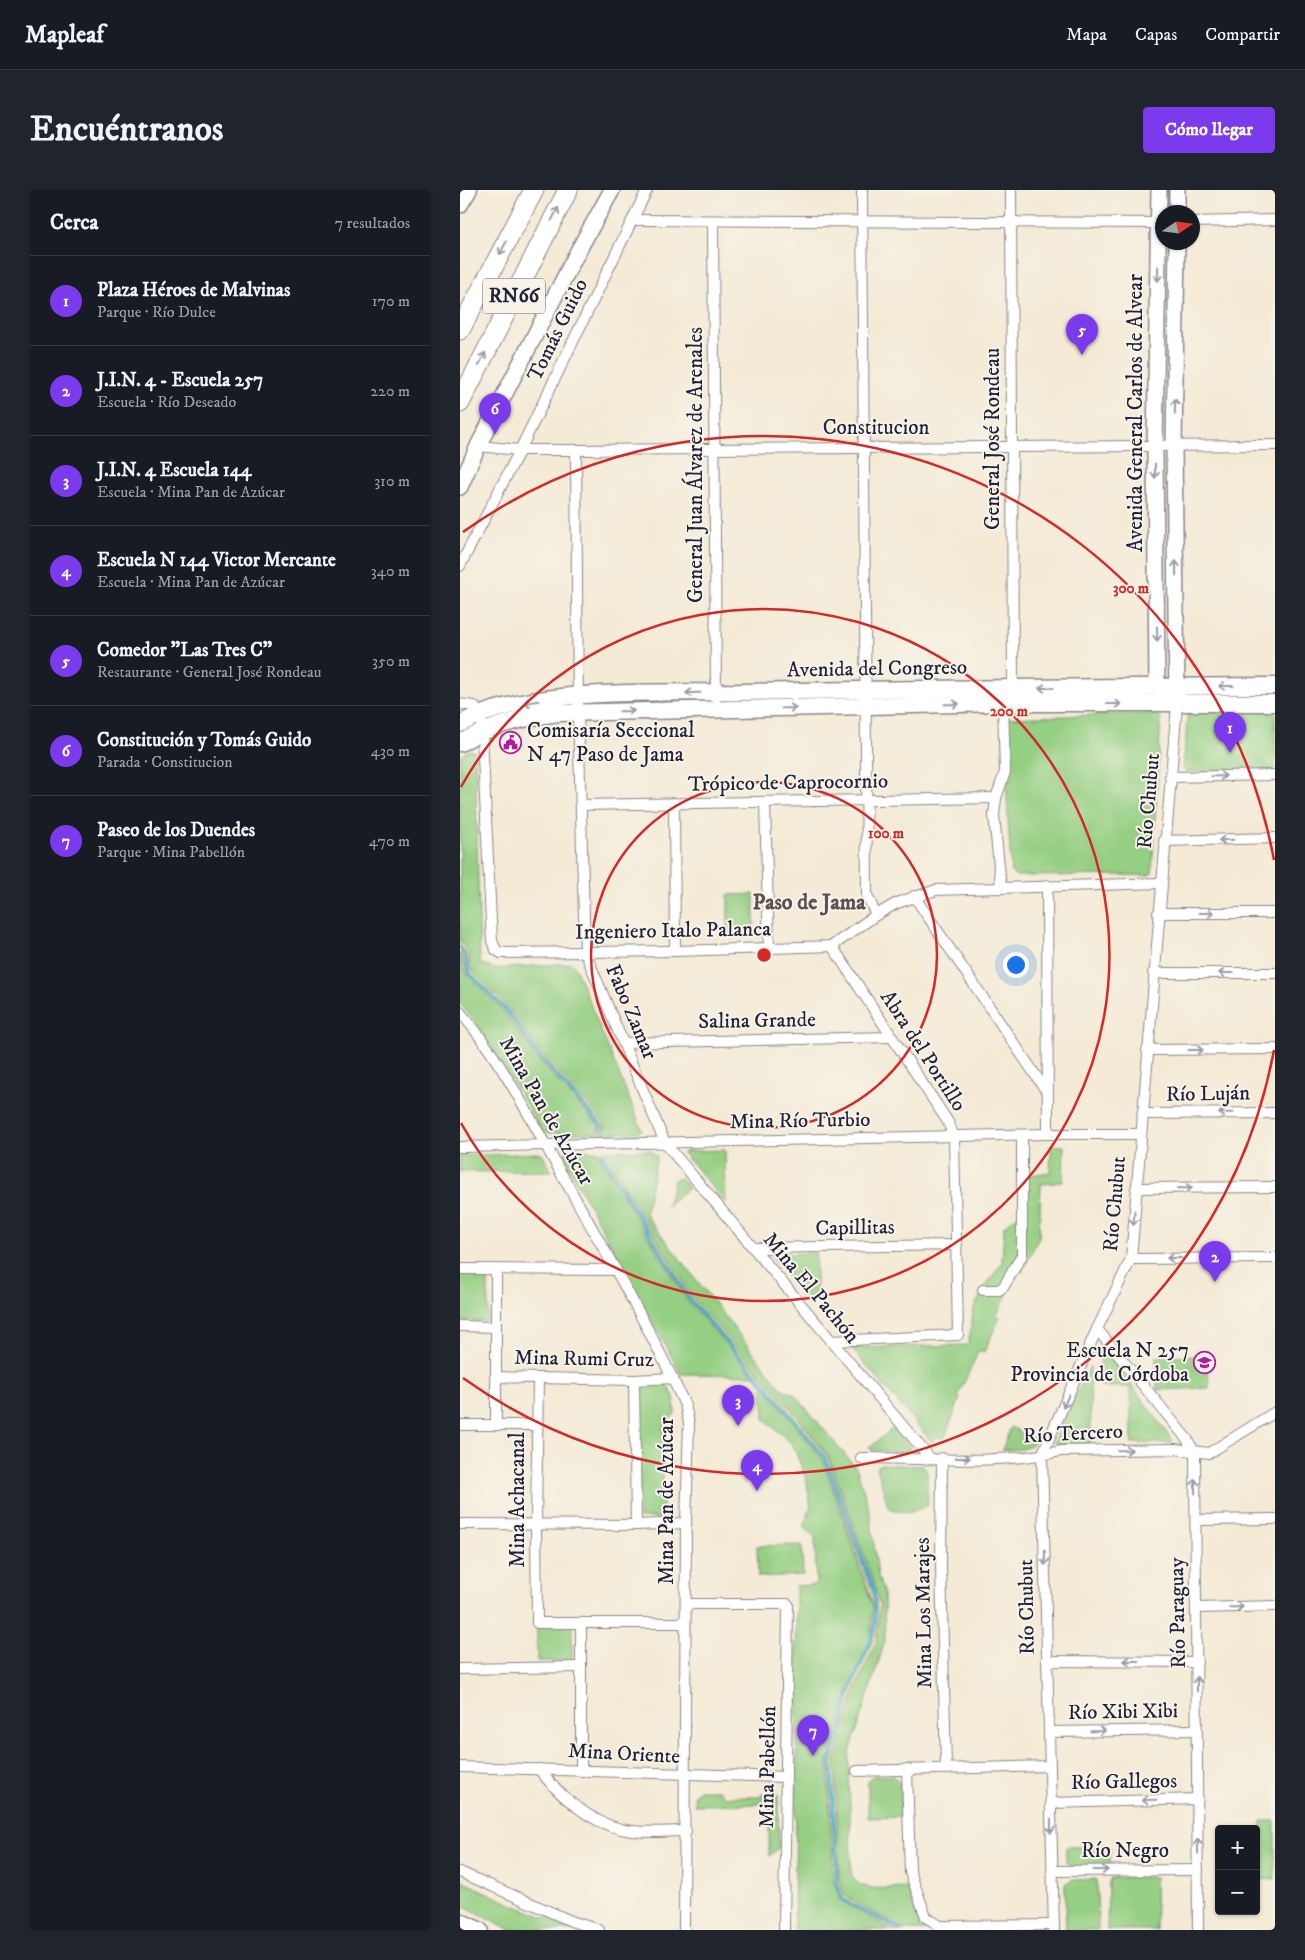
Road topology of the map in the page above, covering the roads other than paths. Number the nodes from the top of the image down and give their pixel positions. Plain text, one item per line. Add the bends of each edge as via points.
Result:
1 (468, 190) edge
2 (534, 190) edge
3 (568, 190) edge
4 (612, 190) edge
5 (646, 190) edge
6 (862, 190) edge
7 (1011, 190) edge
8 (1159, 190) edge
9 (1177, 190) edge
10 (460, 205) edge
11 (1160, 205) edge
12 (1177, 205) edge
13 (633, 220) junction
14 (1275, 220) edge
15 (713, 221) junction
16 (1200, 222) edge
17 (862, 223) junction
18 (1011, 223) junction
19 (1155, 223) edge
20 (1160, 250) edge
21 (1177, 250) edge
22 (460, 330) edge
23 (460, 403) edge
24 (1275, 445) edge
25 (478, 446) junction
26 (1011, 446) junction
27 (862, 447) junction
28 (1174, 447) junction
29 (1155, 448) junction
30 (715, 449) junction
31 (520, 450) junction
32 (576, 450) junction
33 (460, 487) edge
34 (460, 566) edge
35 (1275, 686) edge
36 (1157, 687) junction
37 (1178, 687) junction
38 (1013, 688) junction
39 (864, 689) junction
40 (716, 693) junction
41 (1003, 703) junction
42 (1275, 703) edge
43 (460, 704) edge
44 (578, 704) junction
45 (1177, 704) junction
46 (865, 706) junction
47 (716, 709) junction
48 (481, 715) junction
49 (460, 724) edge
50 (483, 732) junction
51 (460, 743) edge
52 (1275, 775) edge
53 (1170, 777) junction
54 (996, 798) junction
55 (867, 800) junction
56 (765, 802) junction
57 (674, 803) junction
58 (580, 805) junction
59 (1275, 838) edge
60 (1164, 842) junction
61 (1161, 883) junction
62 (1046, 885) junction
63 (1001, 887) junction
64 (914, 896) junction
65 (1158, 913) junction
66 (1275, 913) edge
67 (876, 915) junction
68 (832, 946) junction
69 (769, 948) junction
70 (675, 951) junction
71 (585, 952) junction
72 (1154, 973) junction
73 (1275, 973) edge
74 (460, 1012) edge
75 (891, 1037) junction
76 (624, 1043) junction
77 (1275, 1049) edge
78 (1147, 1050) junction
79 (1047, 1092) junction
80 (1275, 1112) edge
81 (1142, 1114) junction
82 (1048, 1134) junction
83 (1140, 1134) junction
84 (1022, 1135) junction
85 (954, 1136) junction
86 (664, 1143) junction
87 (544, 1144) junction
88 (460, 1147) edge
89 (1275, 1186) edge
90 (1136, 1188) junction
91 (957, 1245) junction
92 (753, 1248) junction
93 (1275, 1258) edge
94 (1131, 1259) junction
95 (496, 1269) junction
96 (460, 1270) edge
97 (616, 1270) junction
98 (983, 1290) dead end
99 (460, 1326) edge
100 (496, 1327) junction
101 (1097, 1329) junction
102 (831, 1341) junction
103 (495, 1377) junction
104 (538, 1378) junction
105 (673, 1378) junction
106 (634, 1380) junction
107 (1275, 1412) edge
108 (460, 1424) edge
109 (496, 1424) junction
110 (537, 1425) junction
111 (1195, 1453) junction
112 (1042, 1455) junction
113 (862, 1458) dead end
114 (930, 1458) junction
115 (942, 1458) junction
116 (1275, 1519) edge
117 (1196, 1520) junction
118 (686, 1523) junction
119 (460, 1524) edge
120 (536, 1525) junction
121 (636, 1525) junction
122 (686, 1604) junction
123 (1275, 1606) edge
124 (1196, 1608) junction
125 (581, 1623) junction
126 (685, 1623) junction
127 (1047, 1661) junction
128 (1197, 1662) junction
129 (582, 1667) junction
130 (460, 1669) edge
131 (1198, 1730) junction
132 (1049, 1732) junction
133 (1050, 1766) junction
134 (460, 1767) edge
135 (946, 1768) junction
136 (539, 1769) junction
137 (907, 1769) junction
138 (580, 1770) junction
139 (857, 1771) dead end
140 (686, 1776) junction
141 (786, 1777) junction
142 (1198, 1799) junction
143 (1051, 1802) junction
144 (686, 1831) junction
145 (1198, 1870) junction
146 (1052, 1871) junction
147 (460, 1872) edge
148 (460, 1922) edge
149 (1054, 1928) edge
150 (480, 1930) edge
151 (599, 1930) edge
152 (684, 1930) edge
153 (784, 1930) edge
154 (1198, 1930) edge

1 - 10 street
2 -> 22 highway, RN66
23 -> 3 highway, RN66
4 - 25 street
5 - 13 street, Tomás Guido
6 - 17 street
7 - 18 street, General José Rondeau
8 - 11 street, Avenida General Carlos de Alvear
9 - 12 street
13 - 15 street
13 - 31 street, Tomás Guido
14 - 16 street
15 - 17 street
15 - 30 street, General Juan Álvarez de Arenales
17 - 18 street
17 - 27 street
18 - 19 street
18 - 26 street, General José Rondeau
20 -> 29 street, Avenida General Carlos de Alvear
28 -> 21 street, Avenida General Carlos de Alvear
24 - 28 street, Constitucion
25 - 31 street, Constitucion
25 - 33 street
26 - 27 street, Constitucion
26 - 29 street, Constitucion
26 - 38 street, General José Rondeau
27 - 30 street, Constitucion
27 - 39 street
28 - 29 street, Constitucion
37 -> 28 street, Avenida General Carlos de Alvear
29 -> 36 street, Avenida General Carlos de Alvear
30 - 32 street, Constitucion
30 - 40 street, General Juan Álvarez de Arenales
31 - 32 street, Constitucion
31 - 34 street, Tomás Guido
32 - 44 street, Fabo Zamar
35 -> 37 main road, Avenida del Congreso
36 - 37 main road, Avenida del Congreso
36 -> 38 main road, Avenida del Congreso
36 - 45 street
37 - 45 street, Avenida General Carlos de Alvear
38 - 39 main road, Avenida del Congreso
38 - 41 street
39 - 40 main road, Avenida del Congreso
39 - 46 street
40 -> 44 main road, Avenida del Congreso
40 - 47 street, General Juan Álvarez de Arenales
41 -> 45 main road, Avenida del Congreso
46 -> 41 main road, Avenida del Congreso
41 - 54 street via 1005,772
42 - 45 main road, Avenida del Congreso
43 - 48 street via 474,706
44 -> 47 main road, Avenida del Congreso
44 -> 48 main road, Avenida del Congreso via 523,703
44 - 50 main road, Avenida del Congreso
44 - 58 street, Fabo Zamar
45 - 53 street, Río Chubut
47 -> 46 main road, Avenida del Congreso
46 - 55 street
48 - 49 main road, Avenida del Congreso
48 - 50 street
50 - 51 main road, Avenida del Congreso
50 - 71 street, Ingeniero Italo Palanca via 492,941 496,950 502,953
53 -> 52 street
53 - 60 street, Río Chubut
54 - 55 street, Trópico de Caprocornio
54 - 63 street via 994,815
55 - 56 street, Trópico de Caprocornio
55 - 67 street via 867,895
56 - 57 street, Trópico de Caprocornio
56 - 69 street
57 - 58 street, Trópico de Caprocornio
57 - 70 street
58 - 71 street, Fabo Zamar
59 -> 60 street
60 - 61 street, Río Chubut
61 - 62 street
61 - 65 street, Río Chubut
62 - 63 street
62 - 79 street
63 - 64 street via 936,890
64 - 67 street
64 - 79 street
65 -> 66 street
65 - 72 street, Río Chubut
67 - 68 street
68 - 69 street, Ingeniero Italo Palanca
68 - 75 street, Abra del Portillo
69 - 70 street, Ingeniero Italo Palanca
70 - 71 street, Ingeniero Italo Palanca
71 - 76 street, Fabo Zamar
73 -> 72 street
72 - 78 street, Río Chubut
74 - 87 street, Mina Pan de Azúcar via 477,1032
75 - 76 street, Salina Grande
75 - 85 street, Abra del Portillo
76 - 86 street, Fabo Zamar
78 -> 77 street
78 - 81 street, Río Chubut
79 - 82 street
80 -> 81 street, Río Luján
81 - 83 street, Río Chubut
82 - 83 street, Mina Río Turbio
82 - 84 street, Mina Río Turbio
83 - 90 street, Río Chubut
84 - 85 street, Mina Río Turbio
84 - 98 street via 1022,1255 1004,1286 998,1290
85 - 86 street, Mina Río Turbio
85 - 91 street, Abra del Portillo
86 - 87 street, Mina Río Turbio
86 - 92 street, Mina El Pachón
87 - 88 street, Mina Río Turbio
87 - 97 street, Mina Pan de Azúcar
90 -> 89 street
90 -> 94 street, Río Chubut
91 - 92 street, Capillitas
91 - 102 street, Abra del Portillo via 958,1335
92 - 102 street, Mina El Pachón
93 -> 94 street
94 - 101 street, Río Chubut
95 - 96 street
95 - 97 street
95 - 100 street, Mina Achacanal
97 - 105 street, Mina Pan de Azúcar
99 - 100 street
100 - 103 street, Mina Achacanal
101 - 111 street
101 -> 112 street, Río Chubut
102 - 114 street, Mina El Pachón
103 - 104 street, Mina Rumi Cruz
103 - 109 street, Mina Achacanal
104 - 106 street, Mina Rumi Cruz
104 - 110 street, Mina Achacanal
105 - 106 street, Mina Rumi Cruz
105 - 118 street, Mina Pan de Azúcar via 689,1423
106 - 121 street
107 - 111 street, Río Tercero via 1220,1448
108 - 109 street
109 - 110 street
110 - 120 street, Mina Achacanal
112 -> 111 street, Río Tercero via 1061,1451 1175,1449
117 -> 111 street, Río Paraguay
115 -> 112 street, Río Tercero
112 -> 127 street, Río Chubut
113 - 114 street, Río Tercero
114 - 115 street, Río Tercero
115 - 135 street, Mina Los Marajes
116 - 117 street
117 - 124 street, Río Paraguay
118 - 121 street
118 - 122 street, Mina Pan de Azúcar
119 - 120 street
120 - 121 street
120 - 125 street, Mina Achacanal via 538,1623
122 - 126 street, Mina Pan de Azúcar
122 - 141 street, Mina Pabellón via 788,1604
124 -> 123 street
124 - 128 street, Río Paraguay
125 - 126 street
125 - 129 street
126 - 140 street, Mina Pan de Azúcar
128 -> 127 street
127 - 132 street, Río Chubut
131 -> 128 street, Río Paraguay
129 - 130 street
129 - 138 street
132 -> 131 street, Río Xibi Xibi
131 - 142 street, Río Paraguay
132 - 133 street, Río Chubut
133 - 135 street
133 - 143 street, Río Chubut
134 - 136 street, Mina Oriente
135 - 137 street
136 - 138 street, Mina Oriente
136 - 144 street via 558,1790 605,1825 623,1830
137 - 139 street
137 - 149 street via 910,1872 926,1917 940,1926
138 - 140 street, Mina Oriente
140 - 141 street, Mina Oriente
140 - 144 street, Mina Pan de Azúcar
141 - 153 street, Mina Pabellón
142 -> 143 street, Río Gallegos
145 -> 142 street, Río Paraguay
143 -> 146 street, Río Chubut
144 - 152 street, Mina Pan de Azúcar
146 -> 145 street, Río Negro
145 - 154 street, Río Paraguay
146 - 149 street, Río Chubut
147 - 151 street
148 - 150 street

